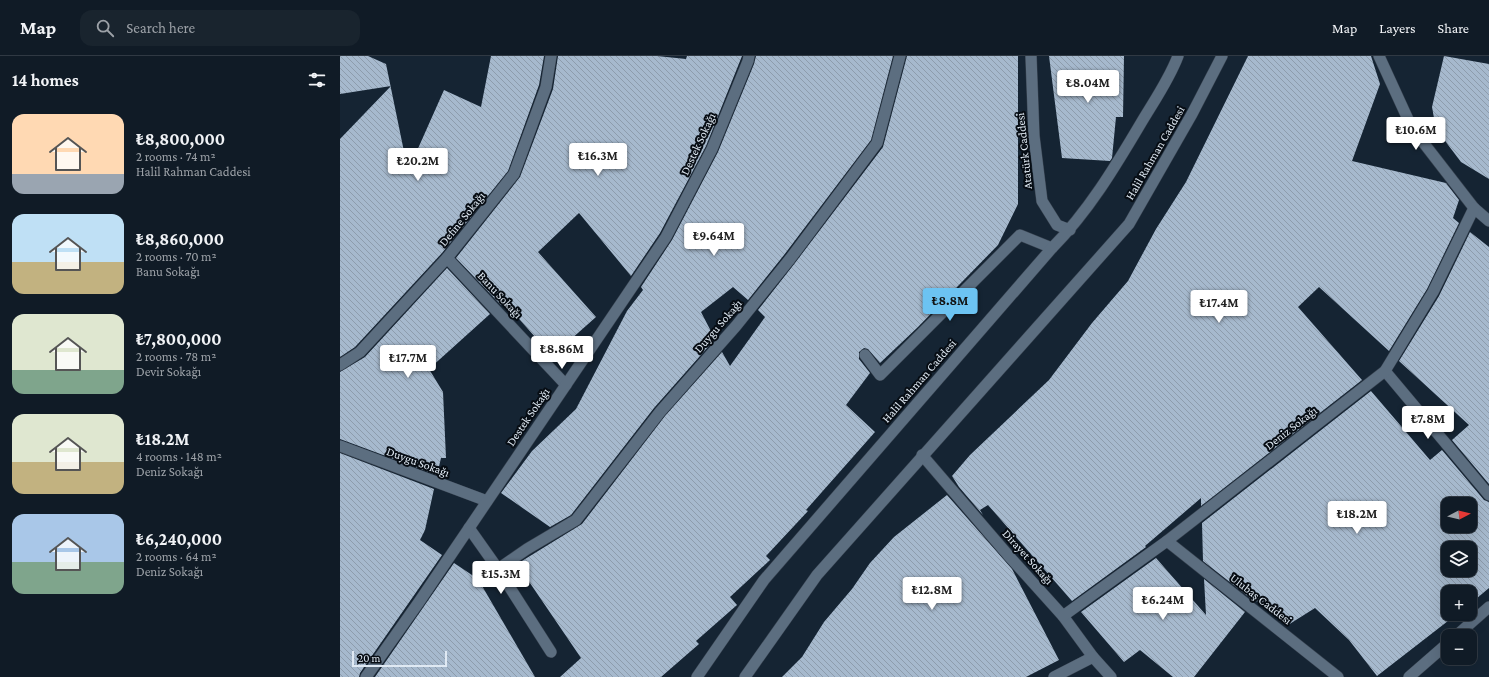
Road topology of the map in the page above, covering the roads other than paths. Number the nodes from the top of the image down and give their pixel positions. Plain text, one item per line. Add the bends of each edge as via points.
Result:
1 (551, 56) edge
2 (749, 56) edge
3 (900, 56) edge
4 (1031, 56) edge
5 (1178, 56) edge
6 (1222, 56) edge
7 (1380, 56) edge
8 (1474, 208) junction
9 (1489, 221) edge
10 (1070, 230) junction
11 (1052, 248) junction
12 (447, 258) junction
13 (865, 355) dead end
14 (340, 366) edge
15 (1385, 371) junction
16 (566, 385) junction
17 (340, 446) edge
18 (922, 456) junction
19 (1489, 495) edge
20 (487, 501) junction
21 (469, 528) junction
22 (1167, 541) junction
23 (498, 569) junction
24 (1489, 607) edge
25 (1063, 616) junction
26 (1464, 629) edge
27 (1441, 649) edge
28 (551, 652) dead end
29 (1093, 657) junction
30 (366, 677) edge
31 (697, 677) edge
32 (745, 677) edge
33 (1054, 677) edge
34 (1111, 677) edge
35 (1338, 677) edge
36 (1409, 677) edge

1 - 12 street, Define Sokağı via 546,87 514,174
2 - 16 street, Destek Sokağı via 712,149 666,237
3 - 23 street, Duygu Sokağı via 877,143 790,259 736,326 660,412 576,520
4 - 10 street, Atatürk Caddesi via 1034,136 1042,201 1057,225
5 - 10 street, Halil Rahman Caddesi via 1171,73 1119,160
6 - 18 street, Halil Rahman Caddesi via 1129,224
7 - 8 street via 1412,128
8 - 9 street
8 - 15 street, Deniz Sokağı via 1433,292
10 - 11 street, Halil Rahman Caddesi
11 - 13 street via 1020,235 880,375
11 - 31 street, Halil Rahman Caddesi via 764,580
12 - 14 street, Define Sokağı via 360,352
12 - 16 street, Banu Sokağı
15 - 19 street
15 - 22 street, Deniz Sokağı
16 - 20 street, Destek Sokağı
17 - 20 street, Duygu Sokağı
18 - 25 street, Dirayet Sokağı
18 - 32 street, Halil Rahman Caddesi via 817,575
20 - 21 street, Destek Sokağı
21 - 23 street
21 - 30 street, Destek Sokağı
22 - 25 street, Deniz Sokağı
22 - 35 street, Ulubaş Caddesi
23 - 28 street
24 - 26 street
25 - 29 street, Dirayet Sokağı
27 - 36 street
29 - 33 street
29 - 34 street, Dirayet Sokağı

